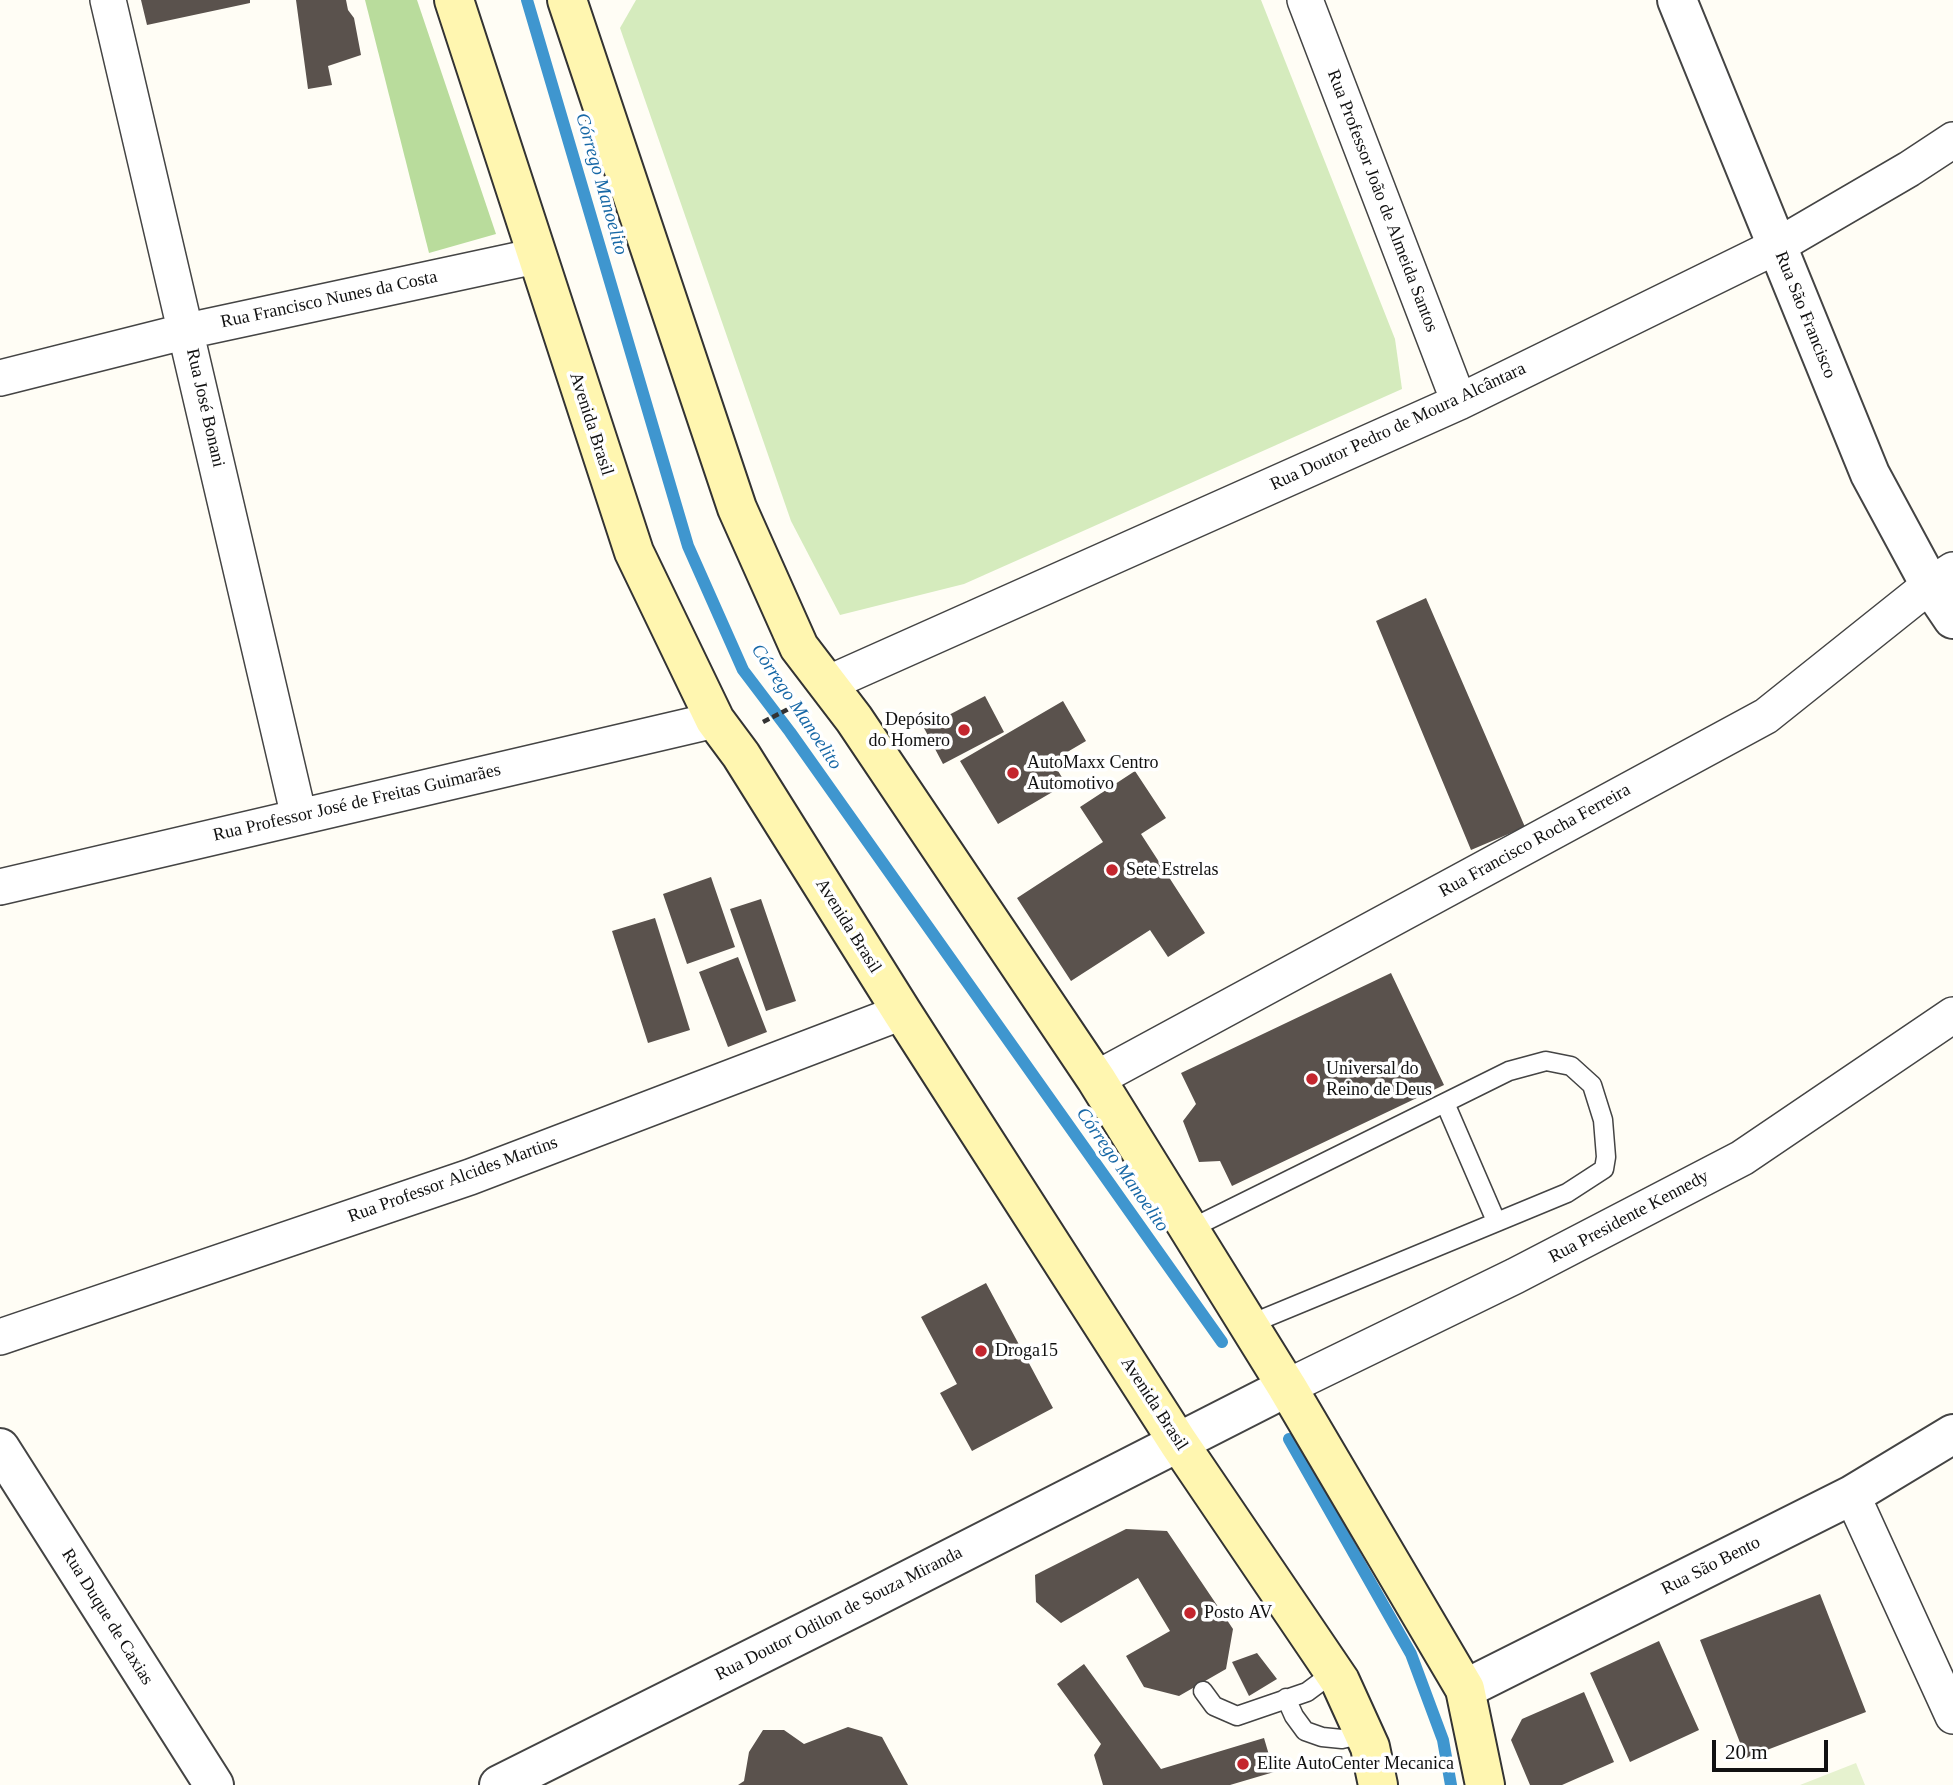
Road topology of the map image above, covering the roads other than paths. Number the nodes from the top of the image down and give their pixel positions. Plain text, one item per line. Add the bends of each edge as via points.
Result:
1 (108, 0) edge
2 (454, 0) edge
3 (567, 0) edge
4 (1305, 0) edge
5 (1678, 0) edge
6 (1953, 140) edge
7 (1777, 246) junction
8 (536, 256) junction
9 (187, 331) junction
10 (0, 377) edge
11 (1459, 402) junction
12 (1942, 578) edge
13 (1953, 619) edge
14 (812, 694) junction
15 (715, 719) junction
16 (299, 817) junction
17 (0, 887) edge
18 (902, 1012) junction
19 (1953, 1015) edge
20 (1096, 1079) junction
21 (1445, 1103) junction
22 (1496, 1221) junction
23 (1190, 1229) junction
24 (1248, 1325) junction
25 (0, 1337) edge
26 (1287, 1387) junction
27 (1953, 1434) edge
28 (1178, 1442) junction
29 (0, 1448) edge
30 (1852, 1494) junction
31 (1334, 1672) junction
32 (1465, 1689) junction
33 (1203, 1692) dead end
34 (1286, 1698) junction
35 (1953, 1716) edge
36 (1364, 1734) junction
37 (214, 1785) edge
38 (499, 1785) edge
39 (1378, 1785) edge
40 (1485, 1785) edge

1 - 9 street, Rua José Bonani
2 - 8 main road, Avenida Brasil
3 - 14 main road via 737,508 799,646
4 - 11 street, Rua Professor João de Almeida Santos
5 - 7 street, Rua São Francisco
6 - 7 street, Rua Doutor Pedro de Moura Alcântara
7 - 11 street, Rua Doutor Pedro de Moura Alcântara
7 - 12 street, Rua São Francisco via 1870,474
8 - 9 street, Rua Francisco Nunes da Costa
8 - 15 main road, Avenida Brasil via 634,552
9 - 10 street, Rua Francisco Nunes da Costa
9 - 16 street, Rua José Bonani
11 - 14 street, Rua Doutor Pedro de Moura Alcântara
12 - 13 street, Rua São Francisco
12 - 20 street, Rua Francisco Rocha Ferreira via 1766,716
14 - 20 main road via 854,719
15 - 16 street, Rua Professor José de Freitas Guimarães
15 - 18 main road, Avenida Brasil
16 - 17 street, Rua Professor José de Freitas Guimarães
18 - 25 street, Rua Professor Alcides Martins via 470,1177
18 - 28 main road, Avenida Brasil
19 - 26 street, Rua Presidente Kennedy via 1742,1158
20 - 23 main road
21 - 22 lane
21 - 22 lane via 1509,1071 1546,1061 1571,1066 1592,1085 1603,1120 1604,1169 1567,1192
21 - 23 lane
22 - 24 lane
23 - 24 main road
24 - 26 main road
26 - 28 street, Rua Doutor Odilon de Souza Miranda
26 - 32 main road
27 - 30 street, Rua São Bento
28 - 31 main road, Avenida Brasil
28 - 38 street, Rua Doutor Odilon de Souza Miranda
29 - 37 street, Rua Duque de Caxias
30 - 32 street, Rua São Bento
30 - 35 street
31 - 34 lane via 1307,1692
31 - 36 main road, Avenida Brasil
32 - 40 main road
33 - 34 lane via 1214,1706 1237,1716
34 - 36 lane via 1305,1731 1342,1739
36 - 39 main road, Avenida Brasil

